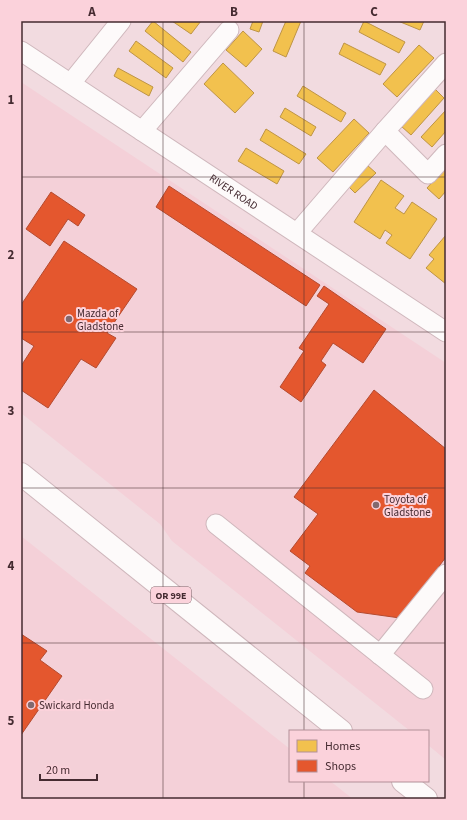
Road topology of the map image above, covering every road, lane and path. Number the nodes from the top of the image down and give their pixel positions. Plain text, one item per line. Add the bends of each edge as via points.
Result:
1 (121, 21) edge
2 (229, 30) dead end
3 (21, 51) edge
4 (446, 64) edge
5 (71, 83) junction
6 (142, 131) junction
7 (385, 131) junction
8 (446, 154) edge
9 (297, 233) junction
10 (446, 332) edge
11 (21, 474) edge
12 (216, 524) dead end
13 (446, 574) edge
14 (380, 655) junction
15 (423, 689) dead end
16 (340, 730) edge
17 (404, 782) edge
18 (426, 799) edge

1 - 5 street
2 - 6 street
3 - 5 street, RIVER ROAD
4 - 7 street
5 - 6 street, RIVER ROAD
6 - 9 street, RIVER ROAD
7 - 8 street via 428,174
7 - 9 street
9 - 10 street, RIVER ROAD
11 - 16 main road, OR 99E
12 - 14 street
13 - 14 street
14 - 15 street
17 - 18 main road

